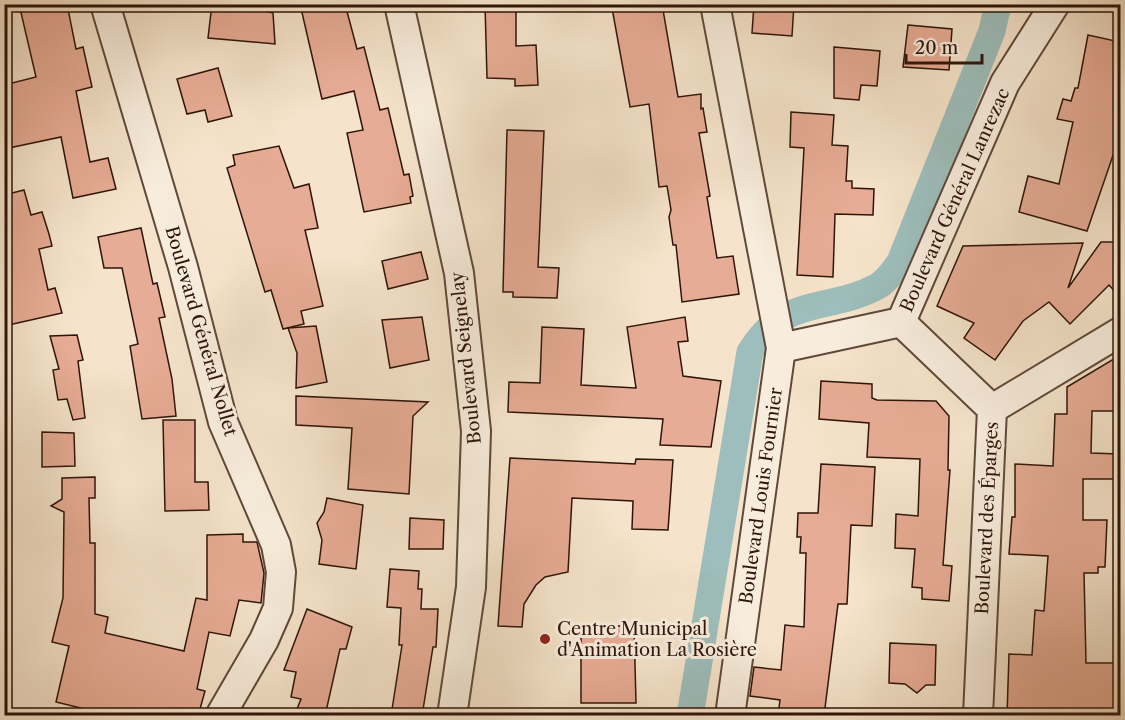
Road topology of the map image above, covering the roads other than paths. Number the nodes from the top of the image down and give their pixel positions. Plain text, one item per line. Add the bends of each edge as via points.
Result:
1 (105, 4) edge
2 (399, 4) edge
3 (715, 4) edge
4 (1055, 4) edge
5 (901, 322) junction
6 (778, 331) junction
7 (1120, 332) edge
8 (992, 409) junction
9 (220, 716) edge
10 (452, 716) edge
11 (730, 716) edge
12 (978, 716) edge

1 - 9 street, Boulevard Général Nollet via 183,267 223,422 276,545 281,572 278,608
2 - 10 street, Boulevard Seignelay via 459,273 476,431 471,587
3 - 6 street, Boulevard Louis Fournier
4 - 5 street, Boulevard Général Lanrezac via 1005,83
5 - 6 street, Boulevard Général Lanrezac
5 - 8 street, Boulevard des Éparges
6 - 11 street, Boulevard Louis Fournier
7 - 8 street
8 - 12 street, Boulevard des Éparges

